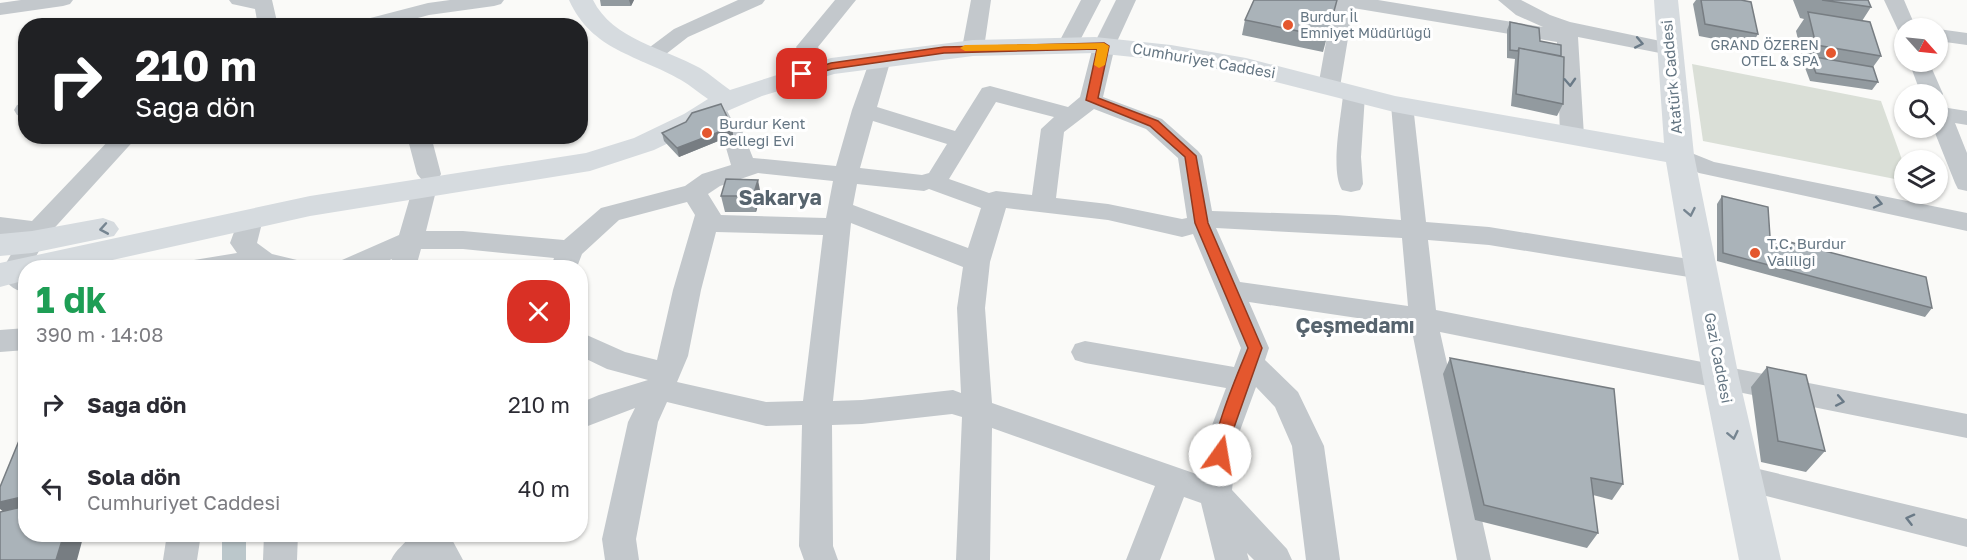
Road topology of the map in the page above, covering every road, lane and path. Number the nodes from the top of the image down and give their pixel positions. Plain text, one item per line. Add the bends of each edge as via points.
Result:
1 (63, 0) edge
2 (238, 0) edge
3 (494, 0) edge
4 (581, 0) edge
5 (755, 0) edge
6 (846, 0) edge
7 (981, 0) edge
8 (1091, 0) edge
9 (1126, 0) edge
10 (1342, 0) edge
11 (1508, 0) edge
12 (1666, 0) edge
13 (1894, 0) edge
14 (413, 6) edge
15 (0, 9) edge
16 (267, 18) edge
17 (382, 18) edge
18 (1902, 18) edge
19 (1567, 33) junction
20 (1948, 36) edge
21 (1967, 39) edge
22 (1068, 46) junction
23 (1104, 46) junction
24 (974, 48) junction
25 (1670, 49) junction
26 (649, 56) junction
27 (880, 59) junction
28 (820, 69) junction
29 (1341, 91) junction
30 (721, 103) junction
31 (1402, 105) junction
32 (1082, 107) junction
33 (863, 110) junction
34 (1948, 111) edge
35 (1967, 118) edge
36 (1572, 136) junction
37 (1948, 136) edge
38 (960, 140) junction
39 (120, 144) edge
40 (420, 144) edge
41 (1679, 155) junction
42 (744, 169) junction
43 (846, 174) junction
44 (427, 180) junction
45 (930, 181) junction
46 (1967, 183) edge
47 (1351, 184) dead end
48 (1894, 188) edge
49 (694, 192) junction
50 (1948, 199) edge
51 (1967, 202) edge
52 (995, 204) junction
53 (1042, 204) junction
54 (838, 218) junction
55 (250, 219) junction
56 (1967, 222) edge
57 (706, 223) junction
58 (1201, 223) junction
59 (0, 226) edge
60 (1414, 230) junction
61 (410, 240) junction
62 (567, 259) edge
63 (21, 260) edge
64 (257, 260) edge
65 (366, 260) edge
66 (405, 260) edge
67 (977, 262) junction
68 (1701, 270) junction
69 (1231, 290) junction
70 (1423, 318) junction
71 (18, 340) edge
72 (0, 341) edge
73 (588, 347) edge
74 (1085, 352) dead end
75 (1247, 372) junction
76 (1721, 378) junction
77 (662, 382) junction
78 (977, 410) junction
79 (588, 413) edge
80 (818, 413) junction
81 (1967, 426) edge
82 (1742, 478) junction
83 (1174, 480) junction
84 (1215, 494) junction
85 (1967, 534) edge
86 (183, 542) edge
87 (281, 542) edge
88 (426, 542) edge
89 (436, 542) edge
90 (180, 560) edge
91 (280, 560) edge
92 (408, 560) edge
93 (446, 560) edge
94 (622, 560) edge
95 (821, 560) edge
96 (973, 560) edge
97 (1143, 560) edge
98 (1232, 560) edge
99 (1275, 560) edge
100 (1323, 560) edge
101 (1474, 560) edge
102 (1760, 560) edge

1 - 15 street
2 - 16 street via 265,4
3 - 14 street
4 - 26 main road via 588,17 629,47
5 - 26 street via 681,33
6 - 28 street via 807,47
7 - 24 street
8 - 22 street
9 - 23 street
10 - 19 street
10 - 29 street
11 - 19 street
12 - 25 main road, Atatürk Caddesi
13 - 18 street
14 - 17 street
19 -> 25 street
19 -> 36 street
20 - 21 street
22 - 23 main road, Cumhuriyet Caddesi
22 - 24 main road, Cumhuriyet Caddesi
23 - 29 main road, Cumhuriyet Caddesi via 1210,59
23 - 32 street
24 - 27 main road, Cumhuriyet Caddesi
25 - 41 main road, Atatürk Caddesi
26 - 30 main road via 690,74
27 - 28 main road, Cumhuriyet Caddesi
27 - 33 street
28 - 30 main road, Cumhuriyet Caddesi
29 - 31 main road, Cumhuriyet Caddesi
29 - 47 street
30 - 42 street via 727,135 733,133
30 - 44 main road, Cumhuriyet Caddesi via 644,144 590,162 559,169
31 - 36 main road, Cumhuriyet Caddesi
31 - 60 street
32 - 38 street via 990,93
32 - 53 street via 1053,129
32 - 58 street via 1154,124 1190,156
33 - 38 street
33 - 43 street
34 - 35 street
36 - 41 main road, Cumhuriyet Caddesi
37 - 46 street
38 - 45 street via 938,178
39 - 63 street
40 - 44 street
41 - 48 street via 1712,154
41 -> 56 street via 1708,168
41 -> 68 main road, Gazi Caddesi
42 - 43 street via 757,165
42 - 49 street via 711,180
43 - 45 street
43 - 54 street
44 - 55 main road
44 - 61 street
44 -> 63 main road
45 - 52 street
49 - 57 street via 708,215
49 - 62 street via 610,214
50 - 51 street
52 - 53 street via 996,199
52 - 67 street
53 - 58 street via 1108,212 1182,228
54 - 57 street
54 - 67 street
54 - 80 street
55 - 63 main road
55 - 64 street via 243,243
57 - 77 street via 674,356
58 - 60 street via 1214,219
58 - 69 street
59 - 63 street
60 - 68 street via 1489,236
60 - 70 street
61 - 62 street via 464,240
61 - 65 street
61 - 66 street
67 - 78 street via 971,308
68 - 76 main road, Gazi Caddesi
69 - 70 street
69 - 75 street via 1255,348
70 - 76 street
70 - 101 street
71 - 72 street
73 - 77 street
74 - 75 street
75 - 84 street via 1223,436
75 - 100 street via 1287,400 1308,446
76 -> 81 street
76 -> 82 main road, Gazi Caddesi
77 - 79 street
77 - 80 street via 766,414
77 - 94 street via 644,422 619,539
78 - 80 street via 953,402
78 - 83 street
78 - 96 street
80 - 95 street via 816,546
85 -> 82 street
82 - 102 main road, Gazi Caddesi
83 - 84 street
83 - 97 street
84 - 98 street
84 - 99 street
86 - 90 street
87 - 91 street
88 - 92 street
89 - 93 street

